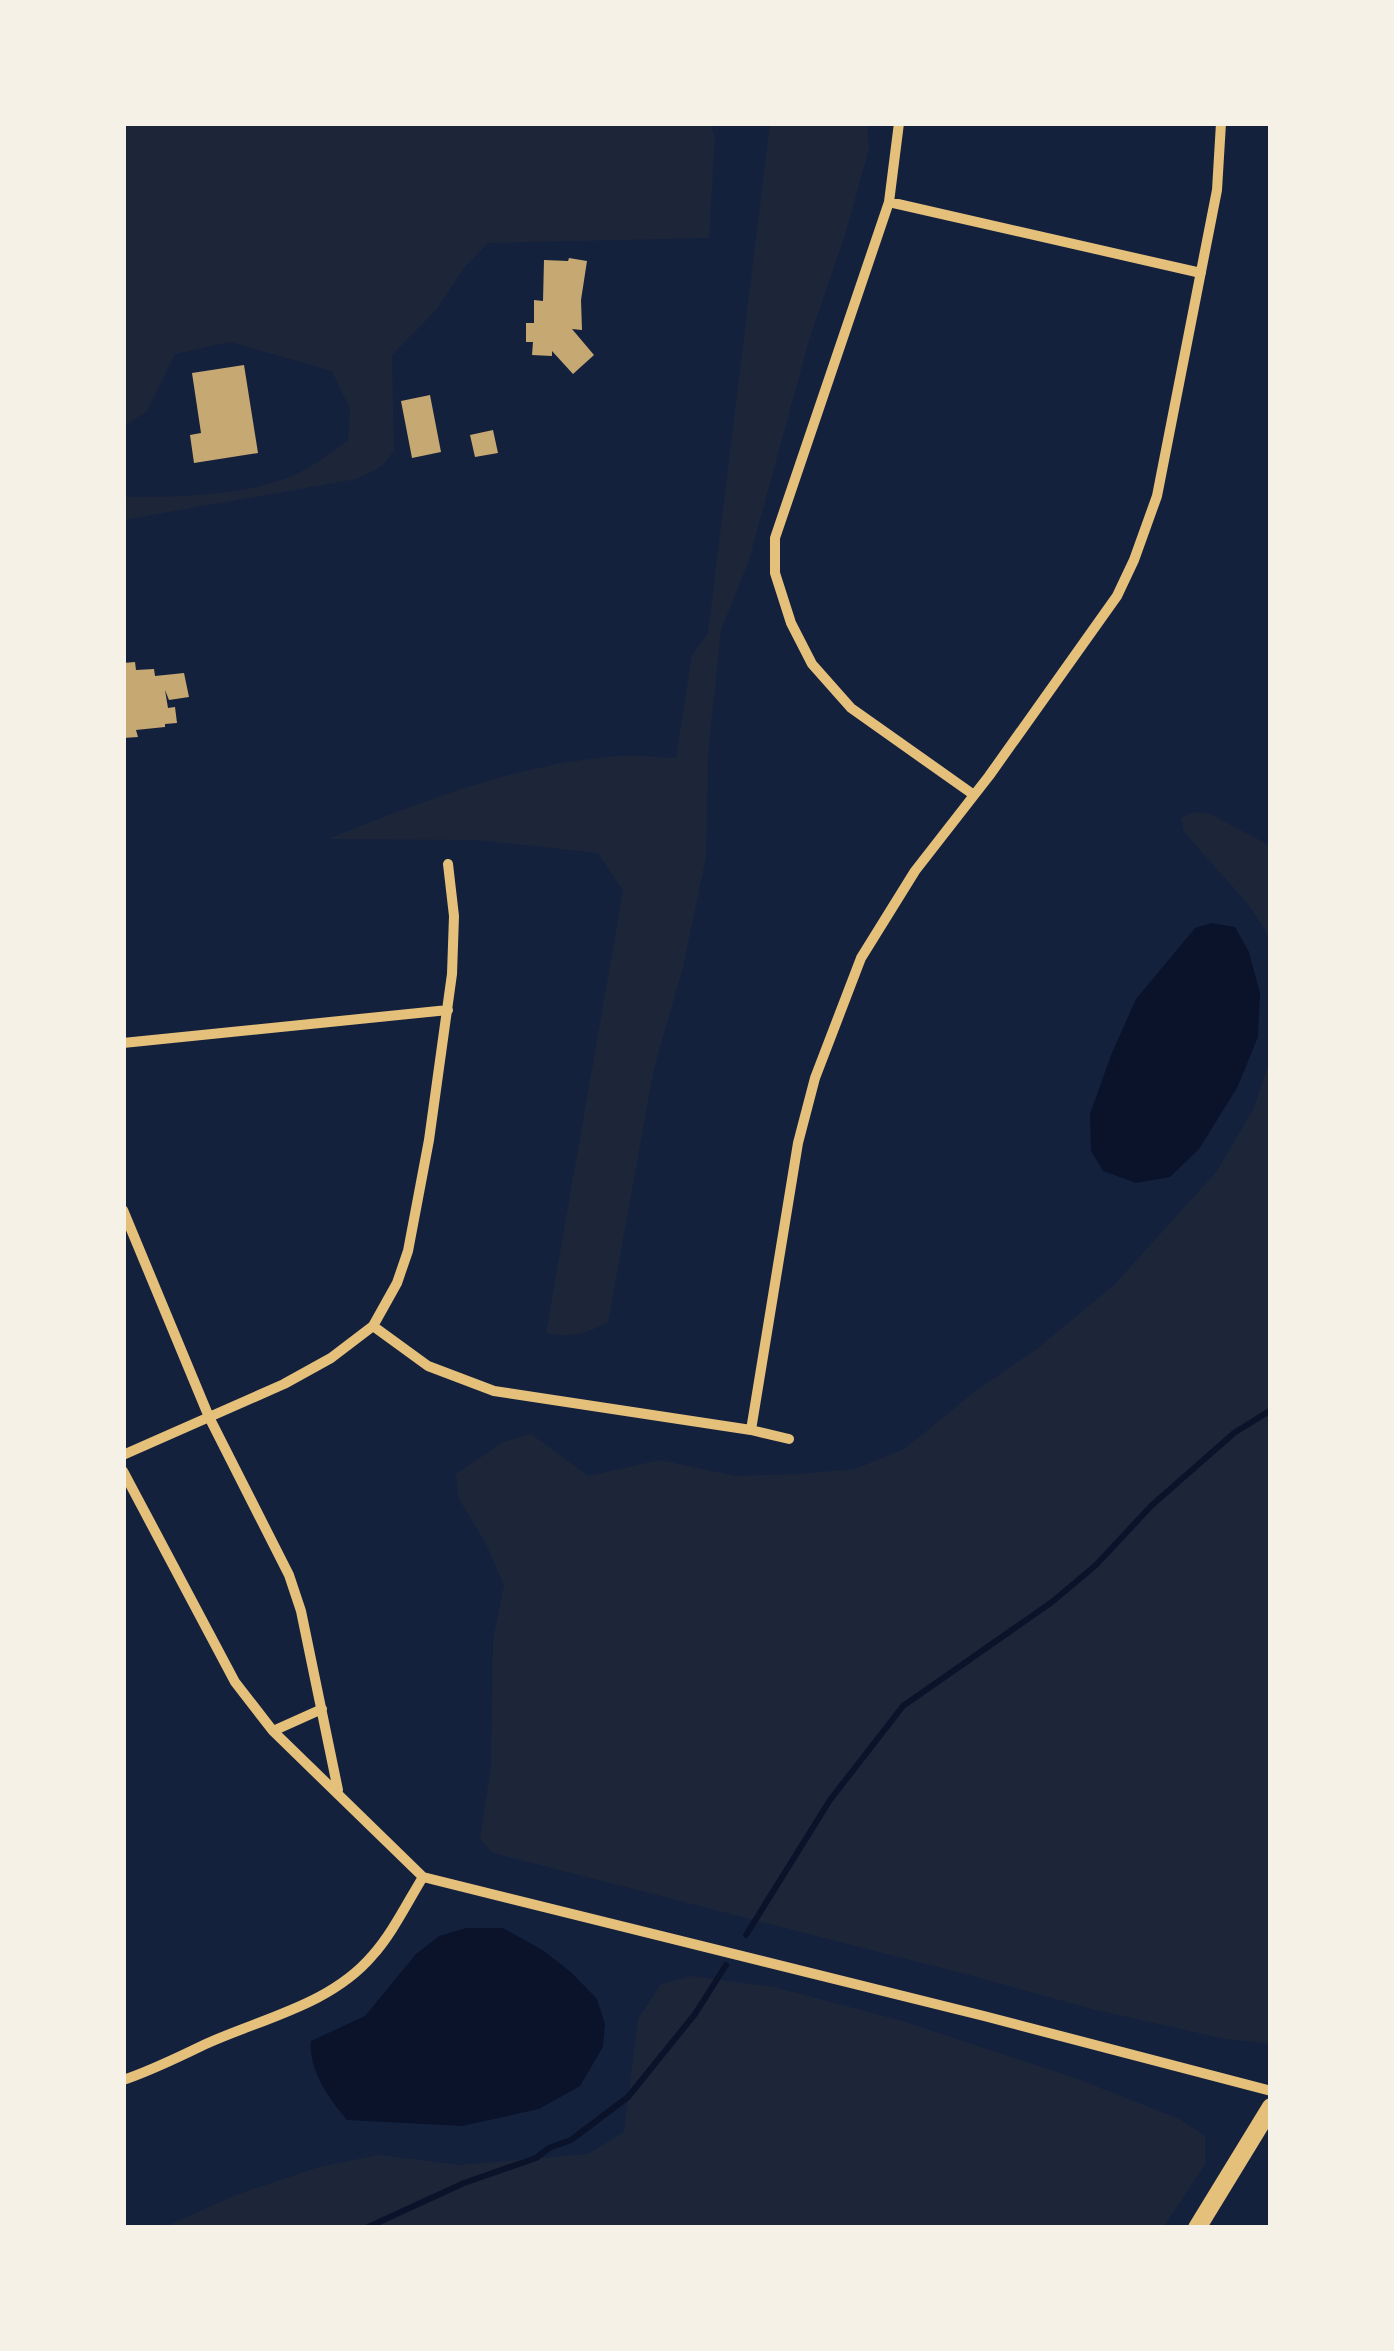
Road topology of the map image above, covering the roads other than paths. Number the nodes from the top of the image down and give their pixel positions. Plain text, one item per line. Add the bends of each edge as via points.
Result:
1 (898, 123) edge
2 (1221, 123) edge
3 (889, 202) junction
4 (1202, 273) junction
5 (974, 795) junction
6 (448, 864) dead end
7 (448, 1010) junction
8 (123, 1043) edge
9 (123, 1210) edge
10 (374, 1325) junction
11 (209, 1418) junction
12 (751, 1430) junction
13 (789, 1439) dead end
14 (123, 1455) edge
15 (123, 1471) edge
16 (322, 1709) junction
17 (273, 1731) junction
18 (338, 1793) junction
19 (423, 1877) junction
20 (123, 2080) edge
21 (1271, 2091) edge
22 (1271, 2108) edge
23 (1197, 2228) edge

1 - 3 street
2 - 4 street
3 - 4 street
3 - 5 street via 775,538 775,573 812,664 851,708
4 - 5 street via 1157,496 1134,560 1117,596
5 - 12 street via 861,958 815,1078
6 - 7 street
7 - 8 street
7 - 10 street via 408,1251
9 - 11 street
10 - 11 street via 331,1358
10 - 12 street via 428,1366 494,1391
11 - 14 street
11 - 16 street via 289,1576
12 - 13 street
15 - 17 street via 235,1682
16 - 17 street
16 - 18 street
17 - 18 street
18 - 19 street
19 - 20 street via 372,1956 340,1982 304,2005
19 - 21 street
22 - 23 main road

